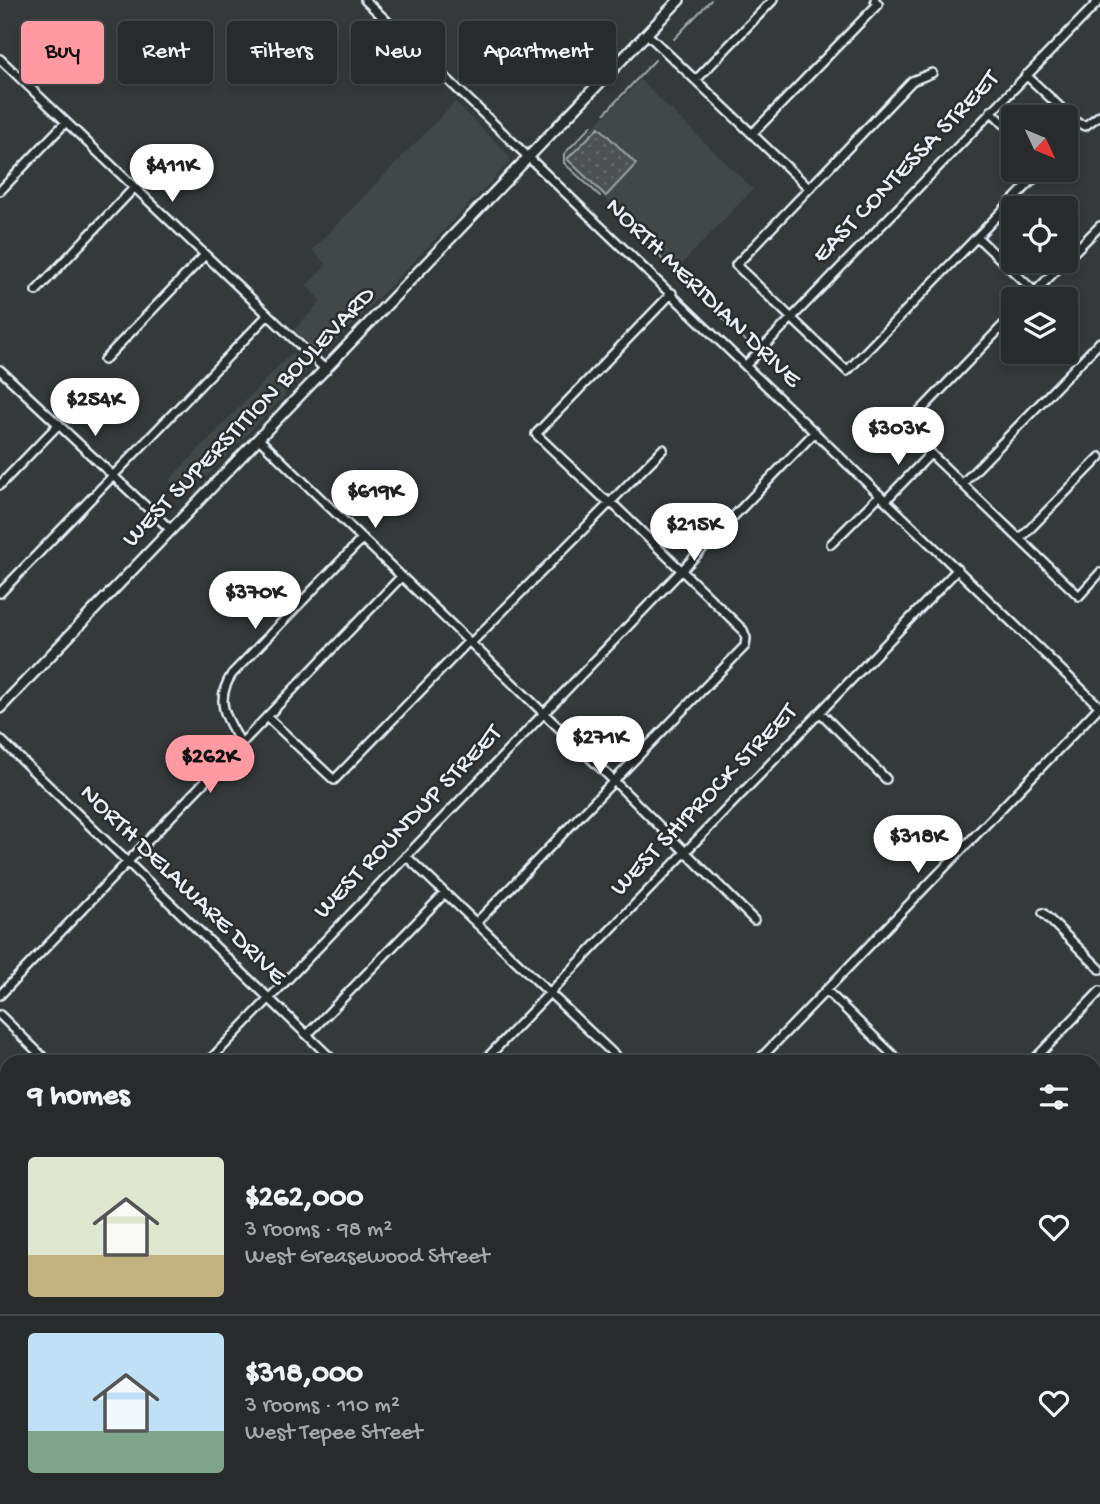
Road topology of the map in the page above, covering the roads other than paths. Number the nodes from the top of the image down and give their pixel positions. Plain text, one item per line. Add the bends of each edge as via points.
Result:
1 (365, 0) edge
2 (679, 0) edge
3 (773, 0) edge
4 (1100, 0) edge
5 (877, 2) edge
6 (647, 34) junction
7 (0, 59) edge
8 (932, 73) dead end
9 (1026, 75) junction
10 (696, 80) junction
11 (991, 111) junction
12 (1100, 115) edge
13 (1001, 121) edge
14 (66, 122) junction
15 (752, 134) junction
16 (529, 158) junction
17 (1030, 182) edge
18 (134, 188) junction
19 (809, 188) junction
20 (0, 191) edge
21 (1100, 226) edge
22 (977, 237) junction
23 (1078, 249) edge
24 (205, 255) junction
25 (1054, 273) edge
26 (1030, 287) edge
27 (1040, 287) edge
28 (36, 291) dead end
29 (672, 293) junction
30 (267, 316) junction
31 (792, 318) junction
32 (1001, 327) edge
33 (1100, 342) edge
34 (104, 360) dead end
35 (746, 365) junction
36 (326, 370) junction
37 (2, 374) edge
38 (59, 424) junction
39 (816, 432) junction
40 (258, 439) junction
41 (663, 449) dead end
42 (931, 453) junction
43 (1100, 457) edge
44 (114, 475) junction
45 (962, 483) junction
46 (0, 485) edge
47 (883, 498) junction
48 (609, 502) junction
49 (172, 530) junction
50 (363, 538) junction
51 (1020, 539) junction
52 (831, 544) dead end
53 (958, 569) junction
54 (682, 570) junction
55 (1100, 573) edge
56 (401, 577) junction
57 (0, 593) edge
58 (470, 642) junction
59 (1100, 706) edge
60 (0, 708) edge
61 (820, 712) junction
62 (544, 714) junction
63 (267, 717) junction
64 (0, 739) edge
65 (241, 743) junction
66 (887, 779) dead end
67 (614, 781) junction
68 (686, 852) junction
69 (406, 856) junction
70 (127, 862) junction
71 (445, 893) junction
72 (1043, 913) dead end
73 (754, 920) dead end
74 (476, 923) junction
75 (1100, 969) edge
76 (826, 990) junction
77 (1100, 991) edge
78 (549, 994) junction
79 (0, 995) edge
80 (270, 999) junction
81 (0, 1015) edge
82 (307, 1035) junction
83 (41, 1055) edge
84 (215, 1055) edge
85 (328, 1055) edge
86 (490, 1055) edge
87 (614, 1055) edge
88 (764, 1055) edge
89 (893, 1055) edge
90 (1038, 1055) edge

1 - 16 street, NORTH MERIDIAN DRIVE
2 - 6 main road, WEST SUPERSTITION BOULEVARD
3 - 10 street
4 - 9 street, EAST CONTESSA STREET
5 - 15 street
6 - 10 street
6 - 16 main road, WEST SUPERSTITION BOULEVARD
7 - 14 street
8 - 19 street via 912,81
9 - 11 street, EAST CONTESSA STREET
9 - 12 street via 1076,122 1086,126
10 - 15 street
11 - 13 street
11 - 31 street, EAST CONTESSA STREET
14 - 18 street
14 - 20 street
15 - 19 street
16 - 29 street, NORTH MERIDIAN DRIVE
16 - 36 main road, WEST SUPERSTITION BOULEVARD
17 - 22 street
18 - 24 street
18 - 28 street
19 - 31 street via 736,265
21 - 23 street
22 - 26 street
22 - 31 street via 847,371
24 - 30 street
24 - 34 street
25 - 27 street
29 - 35 street, NORTH MERIDIAN DRIVE
29 - 48 street via 536,434
30 - 36 street
30 - 44 street
31 - 35 street, EAST CONTESSA STREET
32 - 42 street via 904,428
33 - 45 street
35 - 39 street, NORTH MERIDIAN DRIVE
36 - 40 main road, WEST SUPERSTITION BOULEVARD
37 - 38 street
38 - 44 street
38 - 46 street
39 - 47 street, NORTH MERIDIAN DRIVE
39 - 54 street, WEST ROUNDUP STREET
40 - 49 main road, WEST SUPERSTITION BOULEVARD
40 - 50 street
41 - 48 street
42 - 45 street
42 - 47 street
43 - 51 street
44 - 49 street
44 - 57 street
45 - 51 street
47 - 52 street
47 - 53 street, NORTH MERIDIAN DRIVE
48 - 54 street
48 - 58 street
49 - 60 main road, WEST SUPERSTITION BOULEVARD
50 - 56 street
50 - 65 street via 223,688 224,715
51 - 55 street via 1079,596
53 - 59 street, NORTH MERIDIAN DRIVE
53 - 61 street, WEST SHIPROCK STREET
54 - 62 street, WEST ROUNDUP STREET
54 - 67 street via 743,630 746,642
56 - 58 street
56 - 63 street
58 - 62 street
58 - 63 street via 334,780
59 - 76 street
61 - 66 street
61 - 68 street, WEST SHIPROCK STREET
62 - 67 street
62 - 69 street, WEST ROUNDUP STREET
63 - 65 street
64 - 70 street, NORTH DELAWARE DRIVE
65 - 70 street
67 - 68 street
67 - 74 street
68 - 73 street
68 - 78 street, WEST SHIPROCK STREET
69 - 71 street
69 - 80 street, WEST ROUNDUP STREET
70 - 79 street
70 - 80 street, NORTH DELAWARE DRIVE
71 - 74 street
71 - 82 street
72 - 75 street
74 - 78 street
76 - 88 street
76 - 89 street
77 - 90 street
78 - 86 street, WEST SHIPROCK STREET
78 - 87 street
80 - 82 street, NORTH DELAWARE DRIVE
80 - 84 street, WEST ROUNDUP STREET
81 - 83 street
82 - 85 street, NORTH DELAWARE DRIVE

